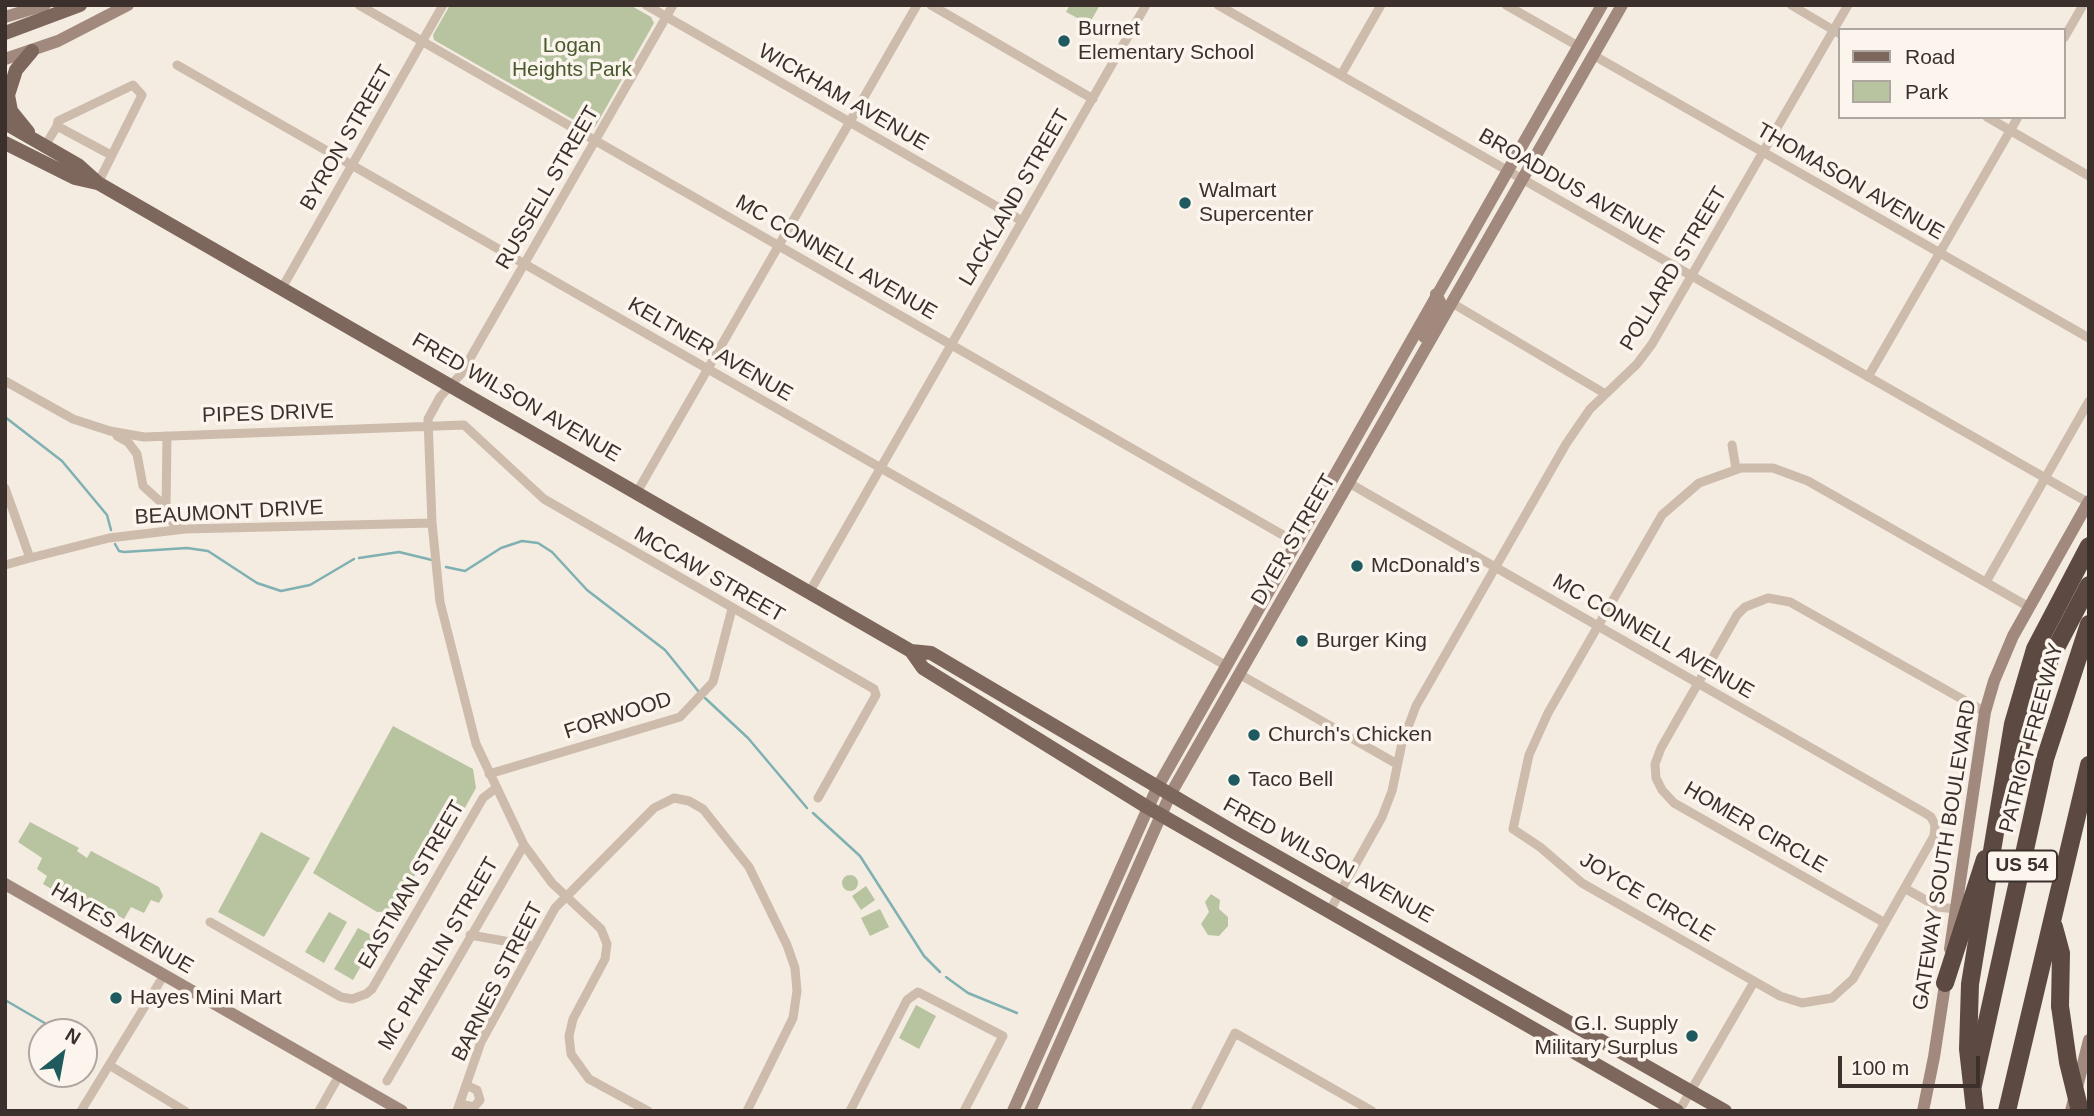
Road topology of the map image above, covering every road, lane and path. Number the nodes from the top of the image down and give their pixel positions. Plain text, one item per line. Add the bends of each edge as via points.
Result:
1 (45, 5) edge
2 (80, 5) edge
3 (128, 5) edge
4 (359, 5) edge
5 (443, 5) edge
6 (646, 5) edge
7 (673, 5) edge
8 (917, 5) edge
9 (930, 5) edge
10 (1146, 5) edge
11 (1218, 5) edge
12 (1381, 5) edge
13 (1506, 5) edge
14 (1602, 5) edge
15 (1622, 5) edge
16 (1791, 5) edge
17 (1848, 5) edge
18 (2083, 7) edge
19 (5, 17) edge
20 (666, 17) junction
21 (1837, 32) edge
22 (5, 33) edge
23 (2066, 35) edge
24 (423, 42) junction
25 (1578, 46) junction
26 (32, 51) junction
27 (1593, 55) junction
28 (5, 59) edge
29 (177, 65) dead end
30 (1341, 75) junction
31 (1093, 99) junction
32 (1990, 119) edge
33 (2017, 119) edge
34 (850, 122) junction
35 (5, 123) edge
36 (57, 126) junction
37 (2010, 131) junction
38 (595, 141) junction
39 (7, 143) edge
40 (45, 146) junction
41 (1763, 152) junction
42 (111, 155) junction
43 (352, 165) junction
44 (1508, 172) junction
45 (2089, 176) edge
46 (1522, 180) junction
47 (98, 183) junction
48 (1023, 222) junction
49 (779, 246) junction
50 (1940, 253) junction
51 (524, 264) junction
52 (1693, 278) junction
53 (282, 288) junction
54 (1436, 294) junction
55 (1452, 303) junction
56 (2089, 338) edge
57 (952, 345) junction
58 (1423, 354) junction
59 (709, 369) junction
60 (1868, 377) junction
61 (5, 380) edge
62 (451, 385) junction
63 (1604, 393) junction
64 (2089, 401) edge
65 (428, 425) junction
66 (110, 431) junction
67 (1357, 434) junction
68 (167, 436) junction
69 (1732, 445) dead end
70 (881, 468) junction
71 (1736, 469) junction
72 (2044, 479) junction
73 (1349, 483) junction
74 (5, 488) edge
75 (637, 492) junction
76 (2088, 502) edge
77 (166, 509) junction
78 (10, 519) edge
79 (432, 523) junction
80 (185, 529) junction
81 (1295, 542) junction
82 (2089, 546) edge
83 (30, 558) junction
84 (5, 565) edge
85 (1495, 568) junction
86 (1986, 582) junction
87 (2089, 585) edge
88 (1289, 588) junction
89 (810, 591) junction
90 (2029, 607) junction
91 (732, 609) junction
92 (2089, 624) edge
93 (1598, 626) junction
94 (1244, 632) junction
95 (911, 651) junction
96 (1225, 665) junction
97 (1239, 674) junction
98 (1698, 683) junction
99 (1985, 712) junction
100 (1397, 764) junction
101 (2089, 765) edge
102 (489, 774) junction
103 (496, 788) junction
104 (1163, 791) junction
105 (818, 798) dead end
106 (1153, 811) junction
107 (1935, 825) joint
108 (524, 845) junction
109 (5, 884) edge
110 (1906, 889) junction
111 (1340, 891) junction
112 (564, 896) junction
113 (1956, 909) junction
114 (1329, 912) junction
115 (210, 922) dead end
116 (1885, 923) junction
117 (2053, 924) junction
118 (470, 935) junction
119 (533, 946) junction
120 (164, 975) junction
121 (1754, 982) junction
122 (1945, 983) junction
123 (2089, 1040) edge
124 (109, 1065) junction
125 (340, 1074) junction
126 (387, 1081) dead end
127 (466, 1085) junction
128 (1690, 1091) junction
129 (459, 1107) edge
130 (81, 1111) edge
131 (185, 1111) edge
132 (319, 1111) edge
133 (402, 1111) edge
134 (648, 1111) edge
135 (747, 1111) edge
136 (850, 1111) edge
137 (964, 1111) edge
138 (1013, 1111) edge
139 (1030, 1111) edge
140 (1195, 1111) edge
141 (1372, 1111) edge
142 (1678, 1111) edge
143 (1724, 1111) edge
144 (1923, 1111) edge
145 (1968, 1111) edge
146 (1975, 1111) edge
147 (2007, 1111) edge
148 (2071, 1111) edge
149 (2080, 1111) edge

1 - 19 main road
2 - 22 main road
3 - 26 main road
4 - 24 street, MC CONNELL AVENUE
5 - 24 street, BYRON STREET
6 - 20 street, WICKHAM AVENUE
7 - 20 street, RUSSELL STREET
8 - 34 street
9 - 31 street
10 - 31 street, LACKLAND STREET
11 - 30 street, BROADDUS AVENUE
12 - 30 street
13 - 25 street
14 - 25 main road, DYER STREET
15 - 27 main road, DYER STREET
16 - 21 street
17 - 21 street, POLLARD STREET
18 - 23 street
20 - 34 street, WICKHAM AVENUE
20 - 38 street, RUSSELL STREET
21 - 41 street, POLLARD STREET
24 - 38 street, MC CONNELL AVENUE
24 - 43 street, BYRON STREET
25 - 44 main road, DYER STREET
26 - 28 main road
26 - 40 main road via 16,70 8,95 11,111 22,127
27 - 41 street, THOMASON AVENUE
27 - 46 main road, DYER STREET
29 - 43 street, KELTNER AVENUE
30 - 44 street, BROADDUS AVENUE
31 - 48 street, LACKLAND STREET
32 - 37 street
33 - 37 street
34 - 48 street, WICKHAM AVENUE
34 - 49 street
35 - 40 main road, FRED WILSON AVENUE
36 - 40 street
36 - 42 street
36 - 42 street via 63,117 134,85 142,94
37 - 45 street
37 - 50 street
38 - 49 street, MC CONNELL AVENUE
38 - 51 street, RUSSELL STREET
39 - 47 main road, FRED WILSON AVENUE via 75,178
40 - 47 main road, FRED WILSON AVENUE
41 - 50 street, THOMASON AVENUE
41 - 52 street, POLLARD STREET
42 - 47 street
43 - 51 street, KELTNER AVENUE
43 - 53 street, BYRON STREET
44 - 46 street, BROADDUS AVENUE
44 - 54 main road, DYER STREET
46 - 52 street, BROADDUS AVENUE
46 - 55 main road, DYER STREET
47 - 53 main road, FRED WILSON AVENUE
48 - 57 street, LACKLAND STREET
49 - 57 street, MC CONNELL AVENUE
49 - 59 street
50 - 56 street, THOMASON AVENUE
50 - 60 street
51 - 59 street, KELTNER AVENUE
51 - 62 street, RUSSELL STREET
52 - 60 street, BROADDUS AVENUE
52 - 63 street, POLLARD STREET via 1637,364
53 - 62 main road, FRED WILSON AVENUE
54 - 58 main road via 1441,304 1423,338
54 - 67 main road, DYER STREET
55 - 58 main road, DYER STREET
55 - 63 street
57 - 70 street, LACKLAND STREET
57 - 81 street, MC CONNELL AVENUE
58 - 73 main road, DYER STREET
59 - 70 street, KELTNER AVENUE
59 - 75 street
60 - 72 street, BROADDUS AVENUE
61 - 66 street, PIPES DRIVE via 66,415
62 - 65 street, RUSSELL STREET via 440,397
62 - 75 main road, FRED WILSON AVENUE
63 - 85 street, POLLARD STREET via 1578,424
64 - 72 street
65 - 68 street, PIPES DRIVE
65 - 79 street
65 - 91 street, MCCAW STREET via 464,425 536,494
66 - 68 street, PIPES DRIVE
66 - 77 street, PIPES DRIVE via 128,442 136,454 143,486
67 - 73 main road via 1358,443 1345,470
67 - 81 main road, DYER STREET
68 - 77 street
69 - 71 street
70 - 89 street, LACKLAND STREET
70 - 96 street, KELTNER AVENUE
71 - 86 street, JOYCE CIRCLE via 1773,468 1808,481
71 - 93 street, JOYCE CIRCLE via 1699,482 1662,515
72 - 76 street, BROADDUS AVENUE
72 - 86 street
73 - 85 street, MC CONNELL AVENUE
73 - 88 main road, DYER STREET
74 - 78 street
75 - 89 main road, FRED WILSON AVENUE
76 - 90 main road, GATEWAY SOUTH BOULEVARD
77 - 80 street, PIPES DRIVE via 173,523
78 - 83 street
79 - 80 street, BEAUMONT DRIVE
79 - 102 street via 443,617 476,744
80 - 83 street, BEAUMONT DRIVE via 109,538
81 - 88 main road via 1301,550 1290,570
81 - 94 main road, DYER STREET
82 - 146 highway, bridge via 2035,649 2011,734 1970,984 1968,1049
83 - 84 street, BEAUMONT DRIVE
85 - 93 street, MC CONNELL AVENUE
85 - 100 street, POLLARD STREET via 1416,706
86 - 90 street, JOYCE CIRCLE
87 - 122 highway via 2058,639 2034,700
88 - 97 main road, DYER STREET
89 - 95 main road, FRED WILSON AVENUE
90 - 99 main road, GATEWAY SOUTH BOULEVARD via 2005,652
91 - 102 street, FORWOOD via 713,682 680,717
91 - 105 street, MCCAW STREET via 876,691
92 - 145 highway, PATRIOT FREEWAY / US 54 via 2045,759
93 - 98 street, MC CONNELL AVENUE
93 - 121 street, JOYCE CIRCLE via 1535,737 1513,830 1582,883
94 - 96 main road, DYER STREET
94 - 97 main road via 1242,652 1234,665
95 - 104 main road, FRED WILSON AVENUE via 931,653
95 - 106 main road, FRED WILSON AVENUE via 923,668
96 - 104 main road, DYER STREET
97 - 100 street
97 - 104 main road, DYER STREET
98 - 99 street, HOMER CIRCLE via 1741,610 1761,599 1776,598
98 - 107 street, MC CONNELL AVENUE via 1925,813
98 - 116 street, HOMER CIRCLE via 1657,756 1655,770 1662,790 1681,808
99 - 113 main road, GATEWAY SOUTH BOULEVARD
100 - 111 street, POLLARD STREET via 1382,817
101 - 117 highway, US 54
102 - 103 street
103 - 108 street
103 - 115 street, EASTMAN STREET via 483,798 366,994 341,997
104 - 106 main road, DYER STREET
104 - 111 main road, FRED WILSON AVENUE
106 - 114 main road, FRED WILSON AVENUE
106 - 138 main road, DYER STREET
106 - 139 main road, DYER STREET
107 - 110 street, JOYCE CIRCLE
108 - 112 street
108 - 118 street, MC PHARLIN STREET
109 - 120 main road, HAYES AVENUE
110 - 113 street via 1938,907
110 - 116 street, JOYCE CIRCLE
111 - 114 street, POLLARD STREET
111 - 128 main road, FRED WILSON AVENUE
112 - 119 street, BARNES STREET
112 - 134 street via 601,929 607,944 605,959 570,1029 574,1061 598,1086
112 - 135 street, BARNES STREET via 661,802 685,799 703,809 754,875 788,944 796,975 791,1025
113 - 122 main road, GATEWAY SOUTH BOULEVARD
114 - 142 main road, FRED WILSON AVENUE
116 - 121 street, JOYCE CIRCLE via 1853,979 1832,998 1813,1003 1790,1001
117 - 147 highway, US 54
117 - 149 highway, bridge via 2061,953 2060,1006 2068,1062
118 - 119 street
118 - 126 street, MC PHARLIN STREET
119 - 127 street, BARNES STREET via 481,1042
120 - 124 street
120 - 125 main road, HAYES AVENUE
121 - 128 street
122 - 144 main road, GATEWAY SOUTH BOULEVARD
123 - 148 main road
124 - 130 street
124 - 131 street
125 - 132 street
125 - 133 main road, HAYES AVENUE
127 - 129 street, BARNES STREET
127 - 129 street, BARNES STREET via 477,1090 480,1100 474,1107
128 - 142 street
128 - 143 main road, FRED WILSON AVENUE
136 - 137 street via 912,993 923,993 1003,1036
140 - 141 street via 1235,1033

